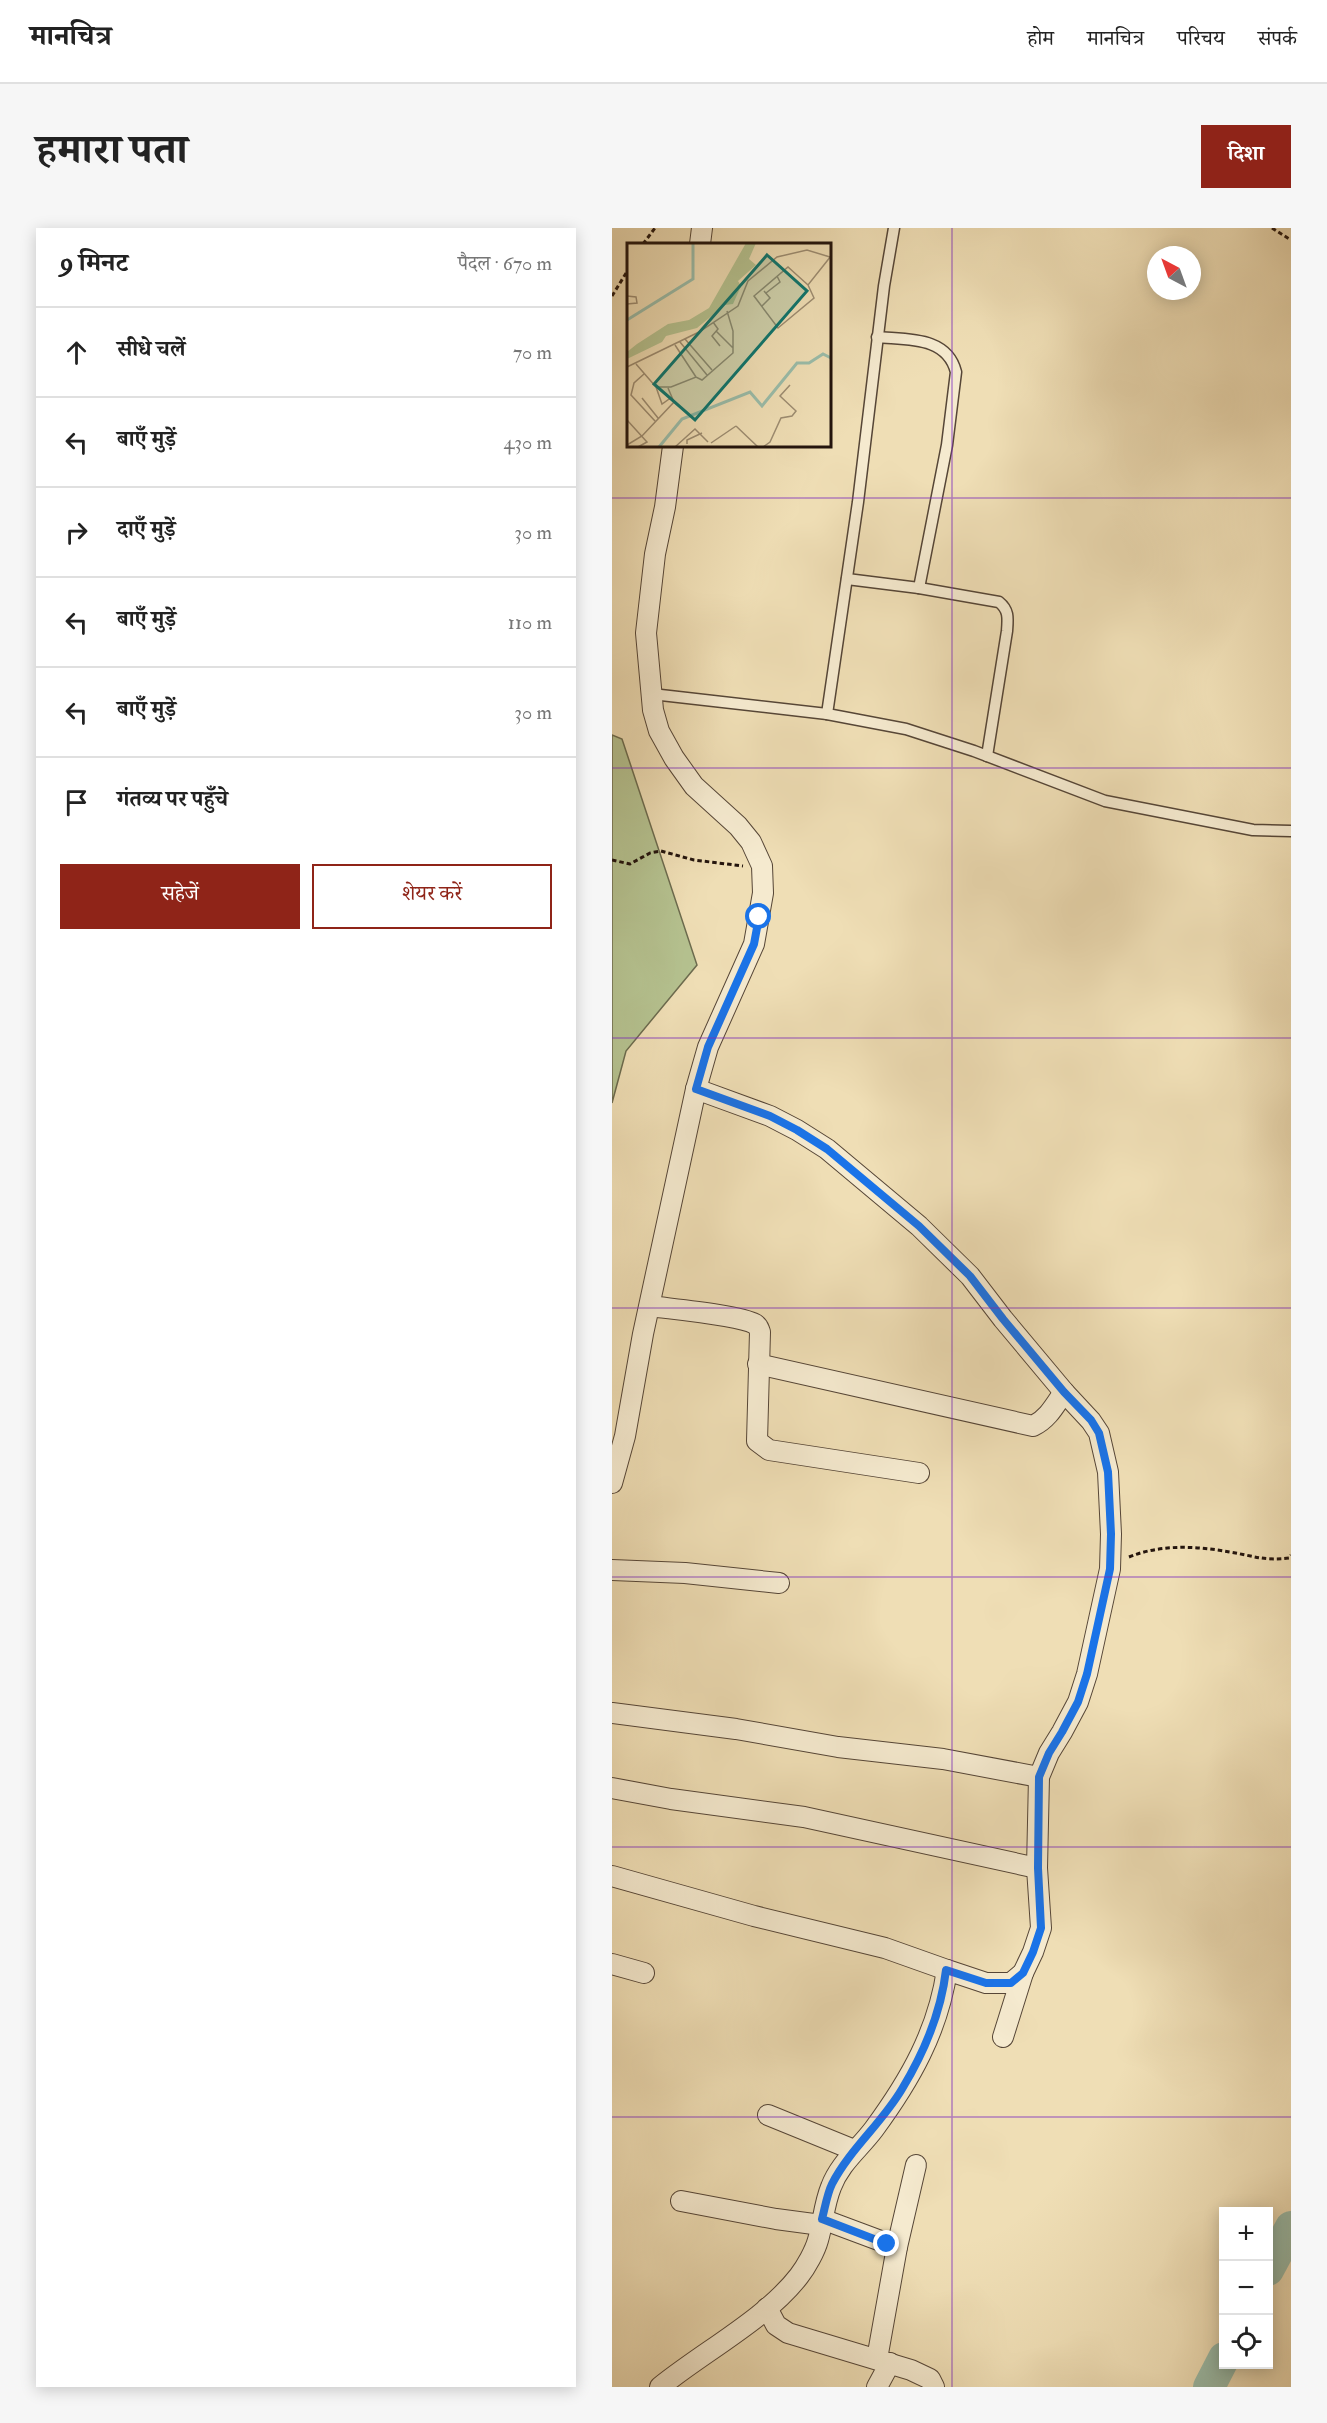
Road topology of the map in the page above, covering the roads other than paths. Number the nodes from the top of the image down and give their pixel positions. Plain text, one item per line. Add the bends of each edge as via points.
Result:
1 (702, 228) edge
2 (894, 228) edge
3 (700, 243) edge
4 (877, 337) junction
5 (673, 447) edge
6 (847, 579) junction
7 (920, 588) junction
8 (652, 694) junction
9 (827, 714) junction
10 (987, 756) junction
11 (1291, 831) edge
12 (696, 1089) junction
13 (650, 1306) junction
14 (758, 1364) junction
15 (1064, 1392) junction
16 (919, 1473) dead end
17 (612, 1483) edge
18 (612, 1570) edge
19 (779, 1583) dead end
20 (612, 1713) edge
21 (1039, 1777) junction
22 (612, 1788) edge
23 (1038, 1868) junction
24 (612, 1876) edge
25 (612, 1964) edge
26 (946, 1970) junction
27 (644, 1973) dead end
28 (1023, 1973) junction
29 (1004, 2037) dead end
30 (768, 2115) dead end
31 (854, 2150) junction
32 (916, 2165) dead end
33 (681, 2201) dead end
34 (822, 2222) junction
35 (897, 2247) junction
36 (767, 2308) junction
37 (884, 2361) junction
38 (660, 2387) edge
39 (877, 2387) edge
40 (934, 2387) edge

1 - 3 street
2 - 4 lane
4 - 6 lane
4 - 7 lane via 934,344 946,352 956,372 947,445
5 - 8 street via 646,633
6 - 7 lane
6 - 9 lane
7 - 10 lane via 999,602 1008,614
8 - 9 lane
8 - 12 street via 659,731 674,758 694,786 752,842 762,866 763,892 754,944 708,1047
9 - 10 lane via 906,729
10 - 11 lane via 1105,801 1253,830
12 - 13 street
12 - 15 street via 770,1116 827,1149 950,1254
13 - 14 street via 753,1323 760,1332
13 - 17 street via 625,1437
14 - 15 street via 1033,1426 1050,1413
14 - 16 street via 757,1441 761,1446
15 - 21 street via 1099,1433 1110,1491 1110,1569 1078,1702
18 - 19 street
20 - 21 street via 943,1759
21 - 23 street
22 - 23 street via 804,1817
23 - 28 street via 1041,1928
24 - 26 street via 885,1948
25 - 27 street
26 - 28 street via 986,1983 1011,1983
26 - 31 street via 932,2033 902,2089
28 - 29 street
30 - 31 street
31 - 34 street via 831,2186
32 - 35 street
33 - 34 street via 777,2219
34 - 35 street
34 - 36 street via 818,2242 799,2276
35 - 37 street
36 - 37 street via 776,2325 788,2333
36 - 38 street
37 - 39 street
37 - 40 street via 930,2379

